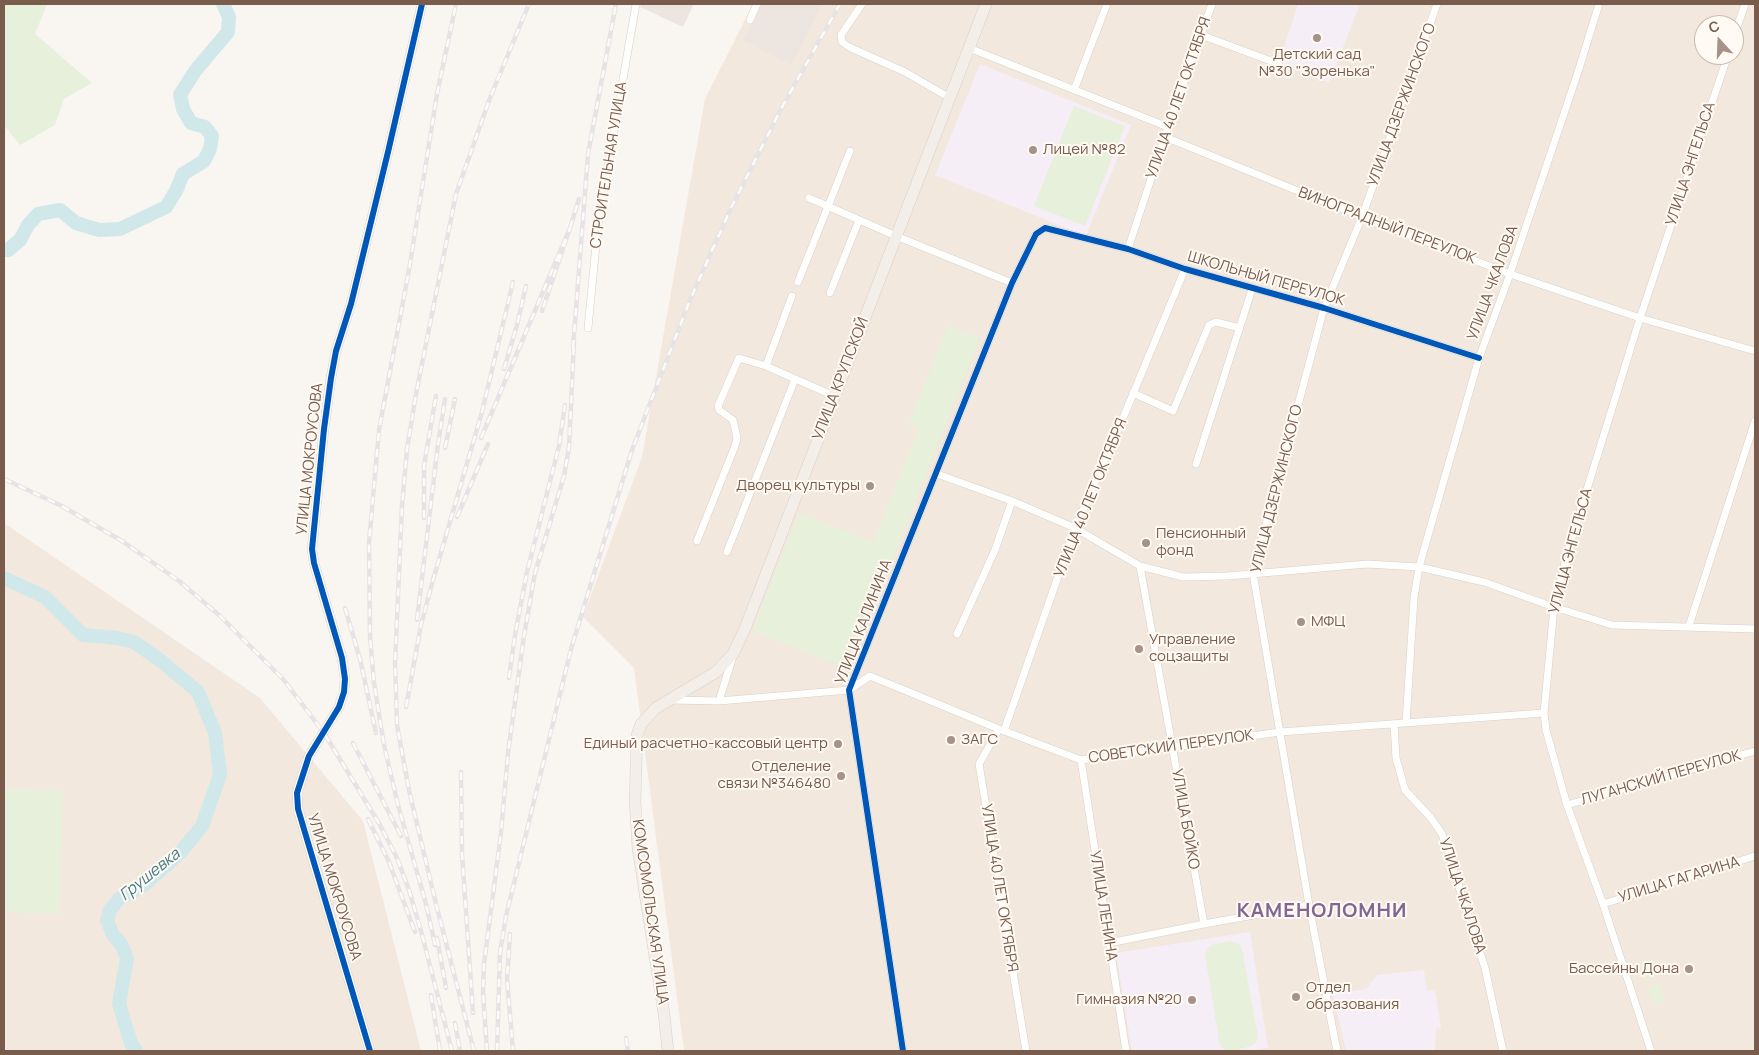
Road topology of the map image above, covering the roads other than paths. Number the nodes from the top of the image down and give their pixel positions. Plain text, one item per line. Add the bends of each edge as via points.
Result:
1 (422, 4) edge
2 (636, 4) edge
3 (757, 4) edge
4 (862, 4) edge
5 (986, 4) edge
6 (1107, 4) edge
7 (1212, 4) edge
8 (1437, 4) edge
9 (1598, 4) edge
10 (750, 20) dead end
11 (1201, 35) junction
12 (969, 48) junction
13 (1279, 64) dead end
14 (1725, 65) edge
15 (1074, 90) junction
16 (950, 98) junction
17 (1168, 127) junction
18 (1165, 137) junction
19 (850, 151) dead end
20 (810, 198) dead end
21 (829, 207) junction
22 (1362, 217) junction
23 (859, 220) junction
24 (1045, 228) joint
25 (896, 236) junction
26 (1128, 249) junction
27 (1185, 269) junction
28 (1510, 274) junction
29 (798, 282) dead end
30 (1012, 283) junction
31 (1252, 289) junction
32 (830, 293) dead end
33 (792, 296) dead end
34 (1324, 308) junction
35 (1640, 318) junction
36 (588, 328) dead end
37 (1240, 328) junction
38 (1755, 351) edge
39 (1479, 358) junction
40 (766, 366) junction
41 (795, 379) junction
42 (1134, 394) junction
43 (834, 396) junction
44 (1755, 421) edge
45 (1196, 464) dead end
46 (937, 474) junction
47 (1012, 501) junction
48 (1076, 528) junction
49 (697, 541) dead end
50 (727, 552) dead end
51 (1140, 566) junction
52 (1419, 567) junction
53 (1253, 574) junction
54 (1554, 607) junction
55 (1689, 626) junction
56 (1755, 629) edge
57 (957, 634) dead end
58 (733, 654) junction
59 (849, 690) junction
60 (668, 700) junction
61 (719, 701) junction
62 (1544, 713) junction
63 (648, 716) joint
64 (1406, 723) junction
65 (1394, 724) junction
66 (1002, 730) junction
67 (1280, 732) junction
68 (1172, 748) junction
69 (1755, 751) edge
70 (1081, 760) junction
71 (1567, 805) junction
72 (1755, 856) edge
73 (1603, 904) junction
74 (1309, 905) junction
75 (1204, 924) junction
76 (1109, 943) junction
77 (370, 1051) edge
78 (668, 1051) edge
79 (903, 1051) edge
80 (1026, 1051) edge
81 (1126, 1051) edge
82 (1337, 1051) edge
83 (1503, 1051) edge
84 (1651, 1051) edge

1 - 77 street, УЛИЦА МОКРОУСОВА via 351,304 336,351 324,429 312,549 342,658 344,692 339,707 310,756 298,793 298,809
2 - 36 street, СТРОИТЕЛЬНАЯ УЛИЦА via 598,224
3 - 10 street
4 - 16 street via 841,35 842,42
5 - 12 main road, УЛИЦА КРУПСКОЙ
6 - 15 street
7 - 11 street, УЛИЦА 40 ЛЕТ ОКТЯБРЯ
8 - 22 street, УЛИЦА ДЗЕРЖИНСКОГО
9 - 28 street, УЛИЦА ЧКАЛОВА
11 - 13 street
11 - 17 street, УЛИЦА 40 ЛЕТ ОКТЯБРЯ
12 - 15 street
12 - 16 main road, УЛИЦА КРУПСКОЙ
14 - 35 street, УЛИЦА ЭНГЕЛЬСА
15 - 17 street
16 - 25 main road, УЛИЦА КРУПСКОЙ
17 - 18 street, УЛИЦА 40 ЛЕТ ОКТЯБРЯ
18 - 22 street, ВИНОГРАДНЫЙ ПЕРЕУЛОК
18 - 26 street, УЛИЦА 40 ЛЕТ ОКТЯБРЯ
19 - 21 street
20 - 21 street
21 - 23 street
21 - 29 street
22 - 28 street, ВИНОГРАДНЫЙ ПЕРЕУЛОК
22 - 34 street, УЛИЦА ДЗЕРЖИНСКОГО
23 - 25 street
23 - 32 street
24 - 26 street, ШКОЛЬНЫЙ ПЕРЕУЛОК
24 - 30 street, УЛИЦА КАЛИНИНА via 1036,234
25 - 30 street
25 - 43 main road, УЛИЦА КРУПСКОЙ
26 - 27 street, ШКОЛЬНЫЙ ПЕРЕУЛОК
27 - 31 street, ШКОЛЬНЫЙ ПЕРЕУЛОК
27 - 42 street, УЛИЦА 40 ЛЕТ ОКТЯБРЯ
28 - 35 street, ВИНОГРАДНЫЙ ПЕРЕУЛОК
28 - 39 street, УЛИЦА ЧКАЛОВА
30 - 46 street, УЛИЦА КАЛИНИНА
31 - 34 street, ШКОЛЬНЫЙ ПЕРЕУЛОК
31 - 37 street
33 - 40 street
34 - 39 street, ШКОЛЬНЫЙ ПЕРЕУЛОК
34 - 53 street, УЛИЦА ДЗЕРЖИНСКОГО
35 - 38 street, ВИНОГРАДНЫЙ ПЕРЕУЛОК
35 - 54 street, УЛИЦА ЭНГЕЛЬСА via 1567,554
37 - 42 street via 1216,322 1209,325 1173,411
37 - 45 street
39 - 52 street, УЛИЦА ЧКАЛОВА
40 - 41 street
40 - 49 street via 739,358 718,406 733,420 737,438
41 - 43 street
41 - 50 street
42 - 48 street, УЛИЦА 40 ЛЕТ ОКТЯБРЯ
43 - 58 main road, УЛИЦА КРУПСКОЙ
44 - 55 street
46 - 47 street
46 - 59 street, УЛИЦА КАЛИНИНА
47 - 48 street
47 - 57 street via 995,550
48 - 51 street
48 - 66 street, УЛИЦА 40 ЛЕТ ОКТЯБРЯ
51 - 53 street via 1183,577
51 - 68 street, УЛИЦА БОЙКО
52 - 53 street via 1367,564
52 - 54 street via 1484,582
52 - 64 street, УЛИЦА ЧКАЛОВА
53 - 67 street, УЛИЦА ДЗЕРЖИНСКОГО
54 - 55 street via 1612,625
54 - 62 street, УЛИЦА ЭНГЕЛЬСА
55 - 56 street
58 - 60 main road, УЛИЦА КРУПСКОЙ via 716,672
58 - 61 street
59 - 61 street, СОВЕТСКИЙ ПЕРЕУЛОК
59 - 66 street, СОВЕТСКИЙ ПЕРЕУЛОК via 870,676
59 - 79 street, УЛИЦА КАЛИНИНА
60 - 61 street, СОВЕТСКИЙ ПЕРЕУЛОК
60 - 63 main road, УЛИЦА КРУПСКОЙ
62 - 64 street, СОВЕТСКИЙ ПЕРЕУЛОК
62 - 71 street, УЛИЦА ЭНГЕЛЬСА
63 - 78 main road, КОМСОМОЛЬСКАЯ УЛИЦА via 637,735 635,800 642,881
64 - 65 street, СОВЕТСКИЙ ПЕРЕУЛОК
65 - 67 street, СОВЕТСКИЙ ПЕРЕУЛОК
65 - 83 street, УЛИЦА ЧКАЛОВА via 1396,758 1405,790 1442,834 1485,968
66 - 70 street, СОВЕТСКИЙ ПЕРЕУЛОК
66 - 80 street, УЛИЦА 40 ЛЕТ ОКТЯБРЯ via 979,764
67 - 68 street, СОВЕТСКИЙ ПЕРЕУЛОК
67 - 74 street, УЛИЦА ДЗЕРЖИНСКОГО
68 - 70 street, СОВЕТСКИЙ ПЕРЕУЛОК
68 - 75 street, УЛИЦА БОЙКО
69 - 71 street, ЛУГАНСКИЙ ПЕРЕУЛОК
70 - 76 street, УЛИЦА ЛЕНИНА
71 - 73 street, УЛИЦА ЭНГЕЛЬСА
72 - 73 street, УЛИЦА ГАГАРИНА
73 - 84 street, УЛИЦА ЭНГЕЛЬСА
74 - 75 street
74 - 82 street, УЛИЦА ДЗЕРЖИНСКОГО
75 - 76 street
76 - 81 street, УЛИЦА ЛЕНИНА

